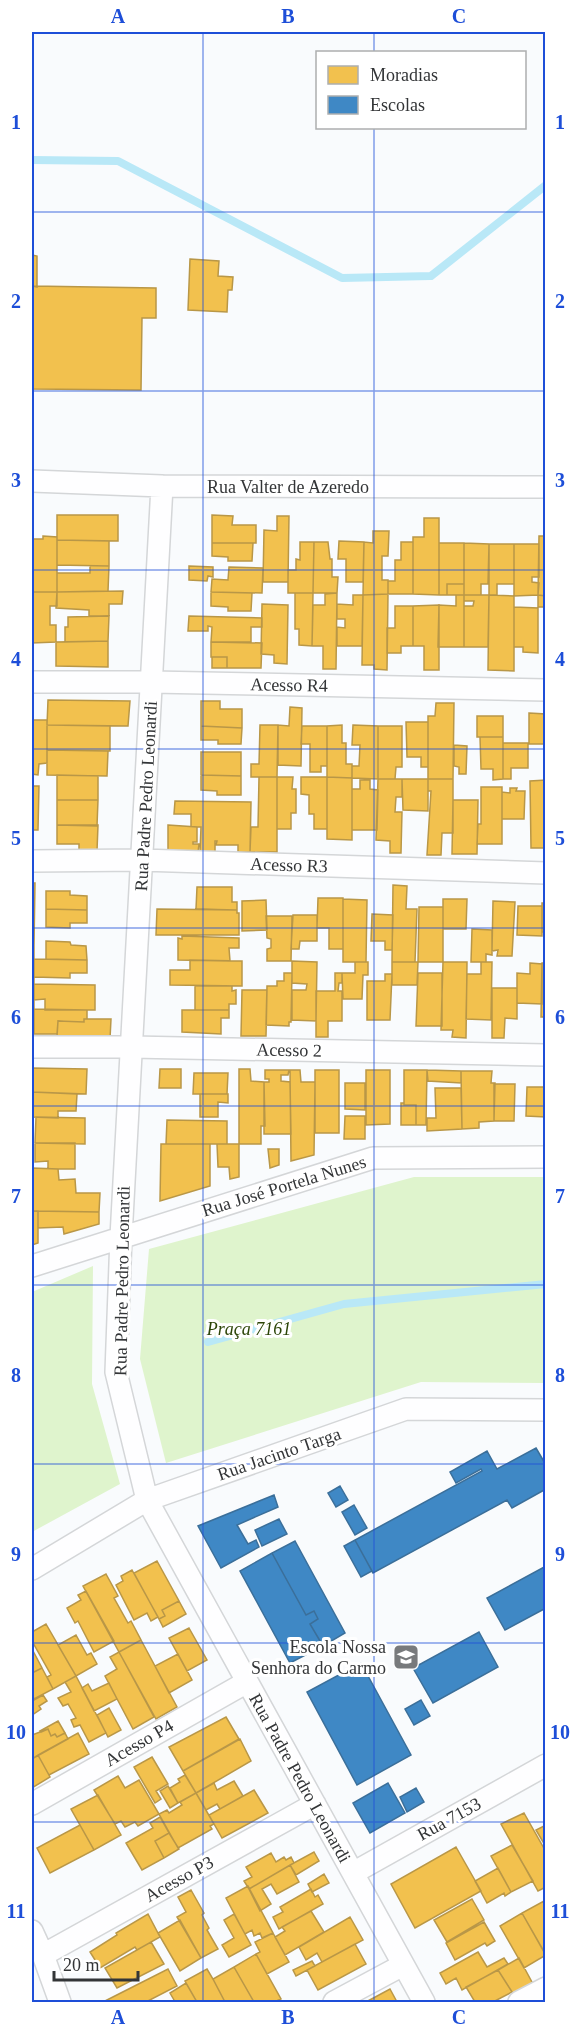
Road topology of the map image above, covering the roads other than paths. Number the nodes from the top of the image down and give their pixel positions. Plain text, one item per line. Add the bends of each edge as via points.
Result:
1 (32, 481) edge
2 (162, 486) junction
3 (546, 487) edge
4 (32, 682) edge
5 (152, 682) junction
6 (546, 690) edge
7 (142, 860) junction
8 (32, 861) edge
9 (546, 873) edge
10 (32, 1047) edge
11 (132, 1047) junction
12 (546, 1054) edge
13 (546, 1157) edge
14 (121, 1237) junction
15 (32, 1266) edge
16 (546, 1410) edge
17 (147, 1500) junction
18 (32, 1569) edge
19 (247, 1682) junction
20 (546, 1765) edge
21 (32, 1804) edge
22 (315, 1804) junction
23 (352, 1873) junction
24 (32, 1931) edge
25 (43, 1955) junction
26 (403, 1965) junction
27 (546, 1988) edge
28 (60, 2002) edge
29 (334, 2002) edge
30 (424, 2002) edge
31 (519, 2002) edge

1 - 2 street, Rua Valter de Azeredo
2 - 3 street, Rua Valter de Azeredo
2 - 5 street, Rua Padre Pedro Leonardi
4 - 5 street, Acesso R4
5 - 6 street, Acesso R4
5 - 7 street, Rua Padre Pedro Leonardi
7 - 8 street, Acesso R3
7 - 9 street, Acesso R3
7 - 11 street, Rua Padre Pedro Leonardi
10 - 11 street, Acesso 2
11 - 12 street, Acesso 2
11 - 14 street, Rua Padre Pedro Leonardi
13 - 14 street, Rua José Portela Nunes via 373,1158
14 - 15 street, Rua José Portela Nunes
14 - 17 street, Rua Padre Pedro Leonardi via 116,1372
16 - 17 street, Rua Jacinto Targa via 406,1409
17 - 18 street, Rua Jacinto Targa
17 - 19 street, Rua Padre Pedro Leonardi
19 - 21 street, Acesso P4
19 - 22 street, Rua Padre Pedro Leonardi
20 - 23 street, Rua 7153
22 - 23 street, Rua Padre Pedro Leonardi
22 - 25 street, Acesso P3
23 - 26 street, Rua Padre Pedro Leonardi
24 - 25 street
25 - 28 street
26 - 29 street
26 - 30 street, Rua Padre Pedro Leonardi
27 - 31 street

